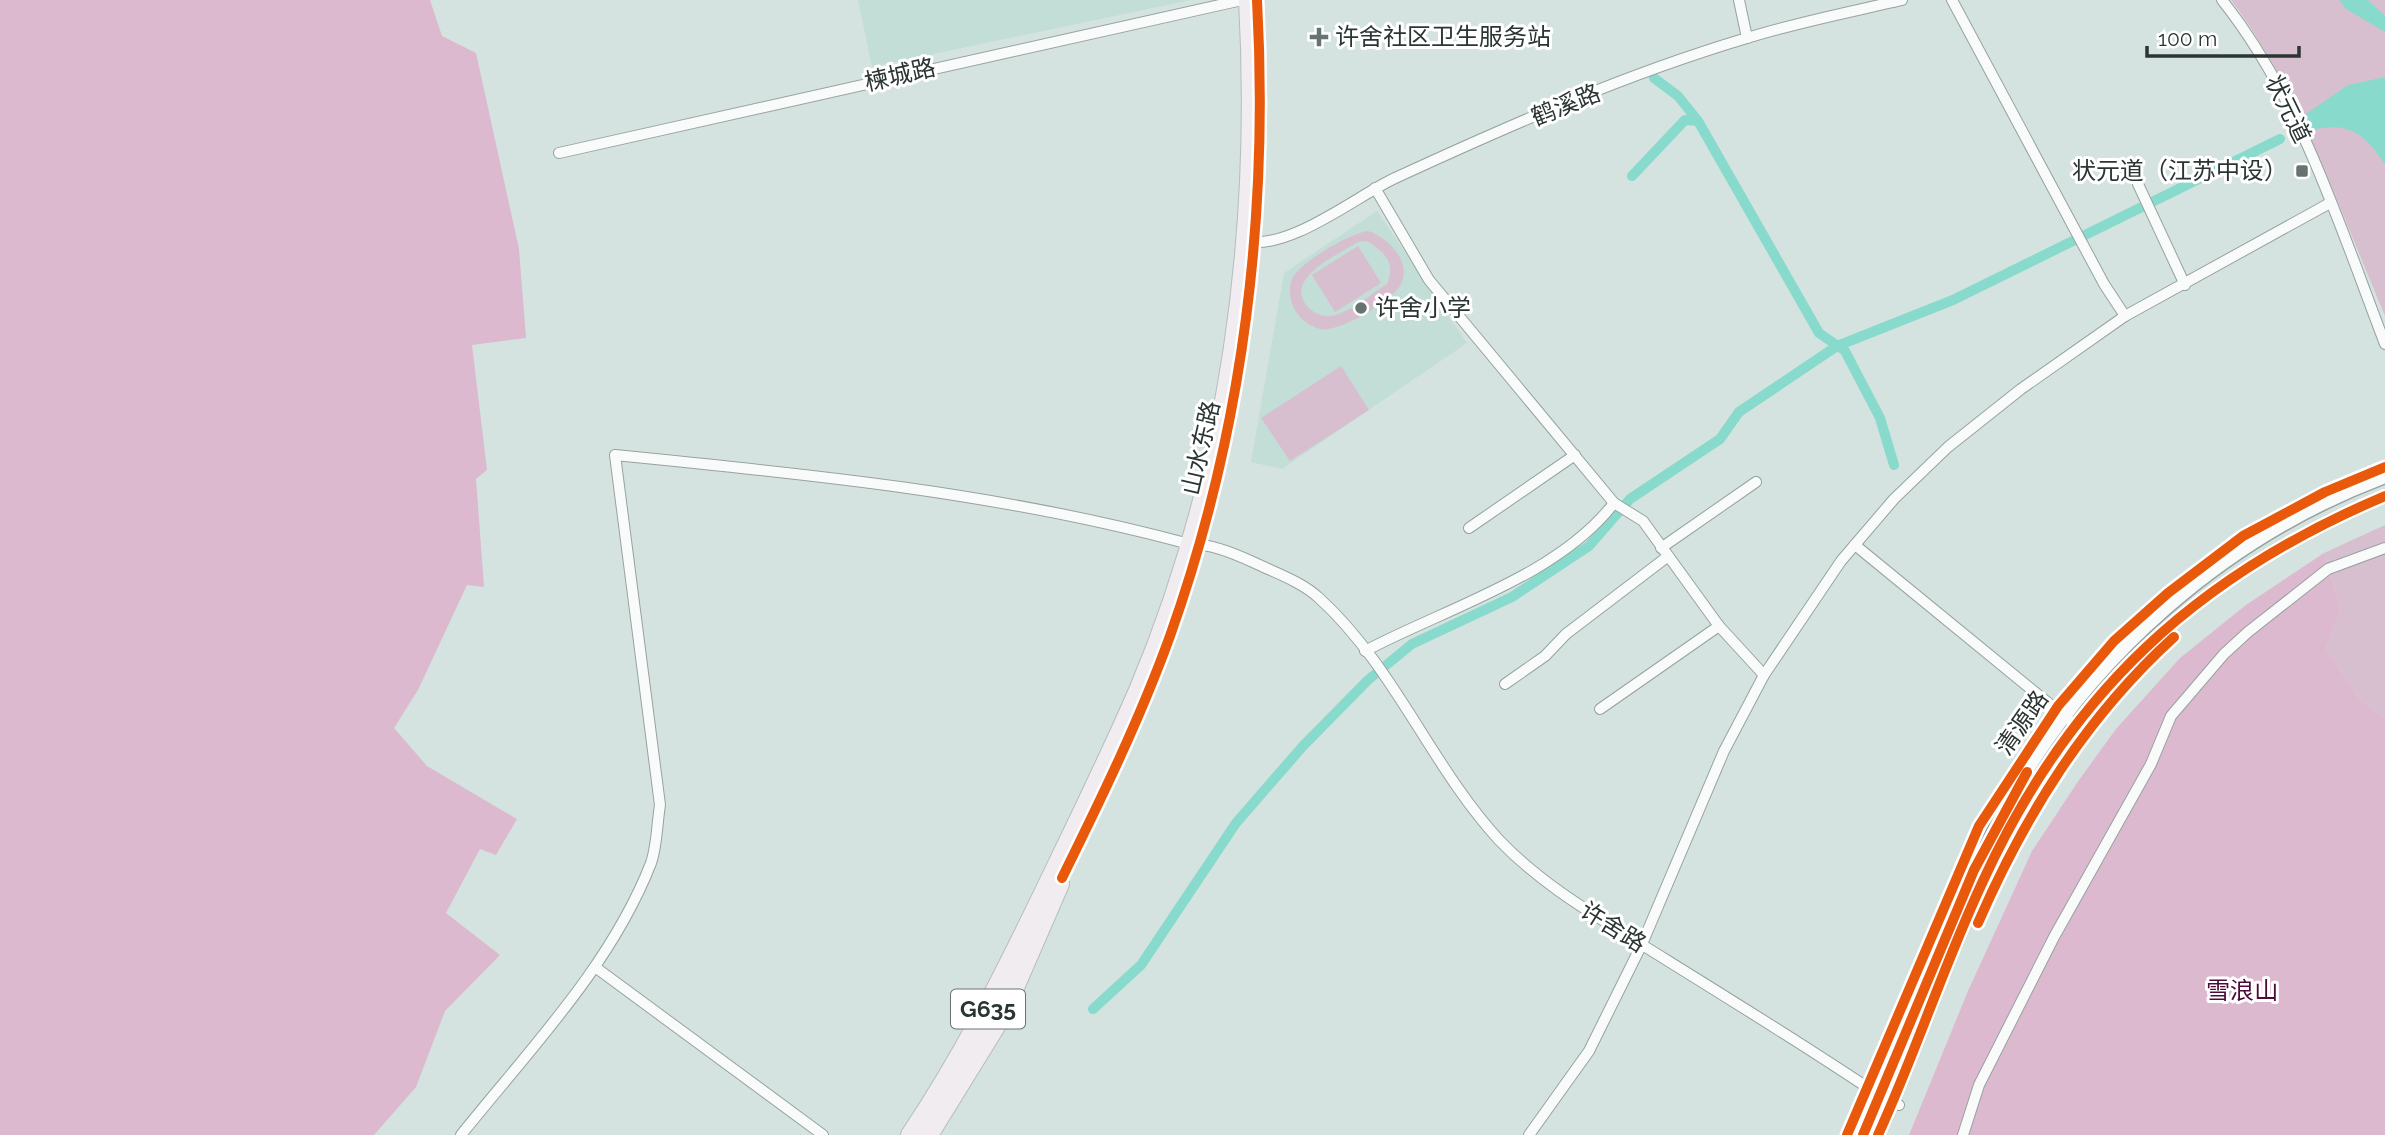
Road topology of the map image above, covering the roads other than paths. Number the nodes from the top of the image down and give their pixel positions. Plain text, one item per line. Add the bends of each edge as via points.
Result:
1 (1242, 0) edge
2 (1248, 0) edge
3 (1257, 0) edge
4 (1739, 0) edge
5 (1902, 0) edge
6 (1952, 0) edge
7 (2222, 0) edge
8 (1747, 38) junction
9 (559, 153) dead end
10 (2138, 184) dead end
11 (1375, 188) junction
12 (2330, 203) junction
13 (1251, 242) junction
14 (2185, 285) junction
15 (2124, 316) junction
16 (2385, 344) edge
17 (1575, 455) junction
18 (2385, 477) edge
19 (1756, 482) dead end
20 (2385, 496) edge
21 (1615, 503) junction
22 (1469, 528) dead end
23 (1195, 543) junction
24 (1855, 545) junction
25 (2385, 548) edge
26 (1664, 552) junction
27 (1719, 626) junction
28 (1367, 654) junction
29 (1764, 675) junction
30 (1505, 684) dead end
31 (1600, 709) dead end
32 (2068, 722) junction
33 (2085, 734) dead end
34 (1642, 944) junction
35 (595, 967) junction
36 (1880, 1096) junction
37 (1896, 1104) junction
38 (461, 1135) edge
39 (823, 1135) edge
40 (910, 1135) edge
41 (929, 1135) edge
42 (1529, 1135) edge
43 (1863, 1135) edge
44 (1878, 1135) edge
45 (1963, 1135) edge

1 - 9 street, 楝城路
2 - 13 highway, 山水东路 / G635
3 - 13 highway, 山水东路 / G635 via 1261,147
4 - 8 street
5 - 8 street, 鹤溪路
6 - 15 street
7 - 12 street, 状元道 via 2245,29 2292,112
8 - 11 street, 鹤溪路 via 1576,99
10 - 14 street
11 - 13 street, 鹤溪路 via 1284,239
11 - 17 street via 1429,280
12 - 14 street
12 - 16 street, 状元道
13 - 23 highway, 山水东路 / G635
14 - 15 street
15 - 24 street via 1948,447
17 - 21 street
17 - 22 street
18 - 32 street, 清源路 via 2316,508 2219,566 2144,630
19 - 26 street
20 - 32 street, 清源路 via 2286,543 2232,576 2148,645
21 - 26 street via 1641,520
21 - 28 street via 1599,523 1548,560
23 - 28 street, 许舍路 via 1247,559 1318,597
23 - 35 street, 许舍路 via 1097,519 864,480 615,455 660,805 652,861
23 - 40 highway, 山水东路 / G635 via 1139,686 989,1006
23 - 41 highway, 山水东路 / G635 via 1145,701 1023,971 974,1066
24 - 29 street
24 - 32 street
25 - 45 street via 2328,569 2224,654 2171,716 2151,764 2054,937 1979,1085
26 - 27 street
26 - 30 street via 1545,656
27 - 29 street
27 - 31 street
28 - 34 street, 许舍路 via 1454,783 1499,840 1543,880
29 - 34 street via 1724,751
32 - 33 street
32 - 36 street, 清源路 via 2005,808 1974,870
32 - 37 street, 清源路 via 1982,881
34 - 36 street, 许舍路
34 - 42 street via 1589,1051
35 - 38 street
35 - 39 street
36 - 37 street, 许舍路
36 - 43 street, 清源路
37 - 44 street, 清源路

